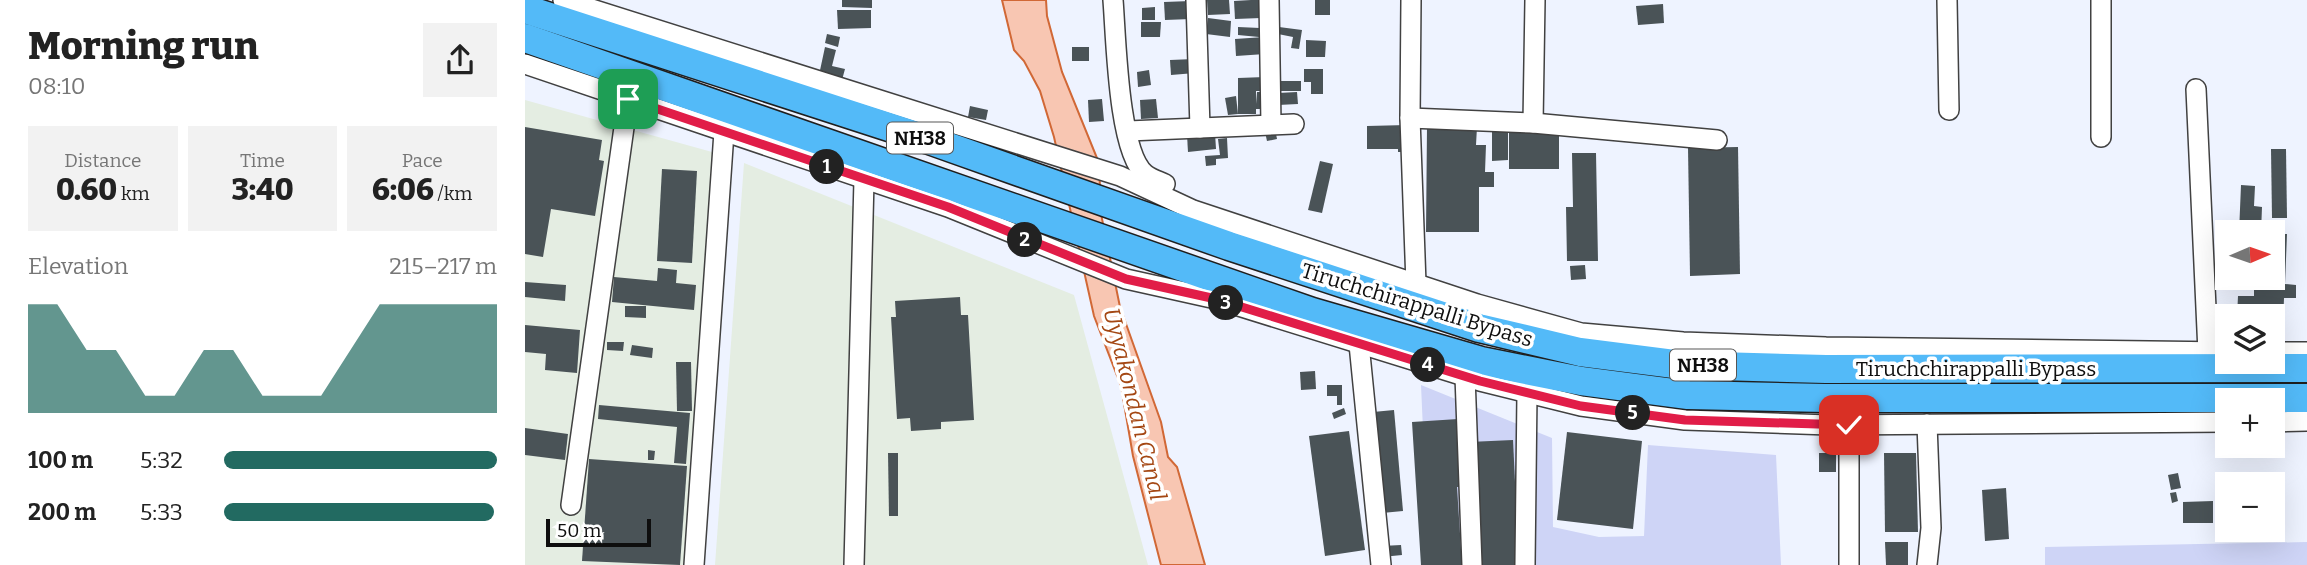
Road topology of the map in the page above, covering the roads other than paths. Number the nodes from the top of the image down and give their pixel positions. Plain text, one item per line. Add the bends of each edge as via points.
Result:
1 (563, 0) edge
2 (1113, 0) edge
3 (1196, 0) edge
4 (1269, 0) edge
5 (1411, 0) edge
6 (1535, 0) edge
7 (1947, 0) edge
8 (2101, 0) edge
9 (525, 9) edge
10 (525, 38) edge
11 (525, 64) edge
12 (767, 77) junction
13 (2196, 89) dead end
14 (628, 99) junction
15 (1949, 110) dead end
16 (1410, 118) junction
17 (1533, 123) junction
18 (1272, 124) junction
19 (1294, 124) dead end
20 (1200, 128) junction
21 (1128, 131) junction
22 (723, 132) junction
23 (2101, 137) dead end
24 (1717, 141) dead end
25 (864, 180) junction
26 (1240, 225) junction
27 (1416, 284) junction
28 (2215, 316) edge
29 (1359, 344) junction
30 (2215, 352) edge
31 (2285, 352) edge
32 (2307, 352) edge
33 (2307, 368) edge
34 (1465, 376) junction
35 (1527, 393) junction
36 (2307, 398) edge
37 (2307, 421) edge
38 (2215, 422) edge
39 (2285, 422) edge
40 (1927, 424) junction
41 (1849, 425) junction
42 (571, 505) dead end
43 (694, 565) edge
44 (854, 565) edge
45 (1381, 565) edge
46 (1472, 565) edge
47 (1525, 565) edge
48 (1849, 565) edge
49 (1927, 565) edge

1 - 12 street
2 - 21 street via 1119,93
3 - 20 street
4 - 18 street
5 - 16 street
6 - 17 street
7 - 15 street
8 - 23 street
9 - 12 highway, NH38 via 717,74
10 - 36 highway, Tiruchchirappalli Bypass / NH38 via 1312,312 1468,357 1608,385 1688,395
11 - 14 street
12 - 26 street via 1120,176 1193,210
12 - 33 highway, Tiruchchirappalli Bypass / NH38 via 799,98 1230,246 1479,328 1580,352 1682,365 1826,369
13 - 28 street
14 - 22 street
14 - 42 street
16 - 17 street
16 - 27 street
17 - 24 street
18 - 19 street
18 - 20 street
20 - 21 street
21 - 26 street via 1132,154 1145,174
22 - 25 street
22 - 43 street
25 - 29 street via 948,207 1126,279 1216,299
25 - 44 street
26 - 27 street
27 - 30 street via 1581,333 1683,342
29 - 34 street
29 - 45 street
31 - 32 street
34 - 35 street
34 - 46 street
35 - 41 street via 1581,406 1685,420
35 - 47 street
37 - 39 street
38 - 40 street
40 - 41 street
40 - 49 street via 1931,528
41 - 48 street

